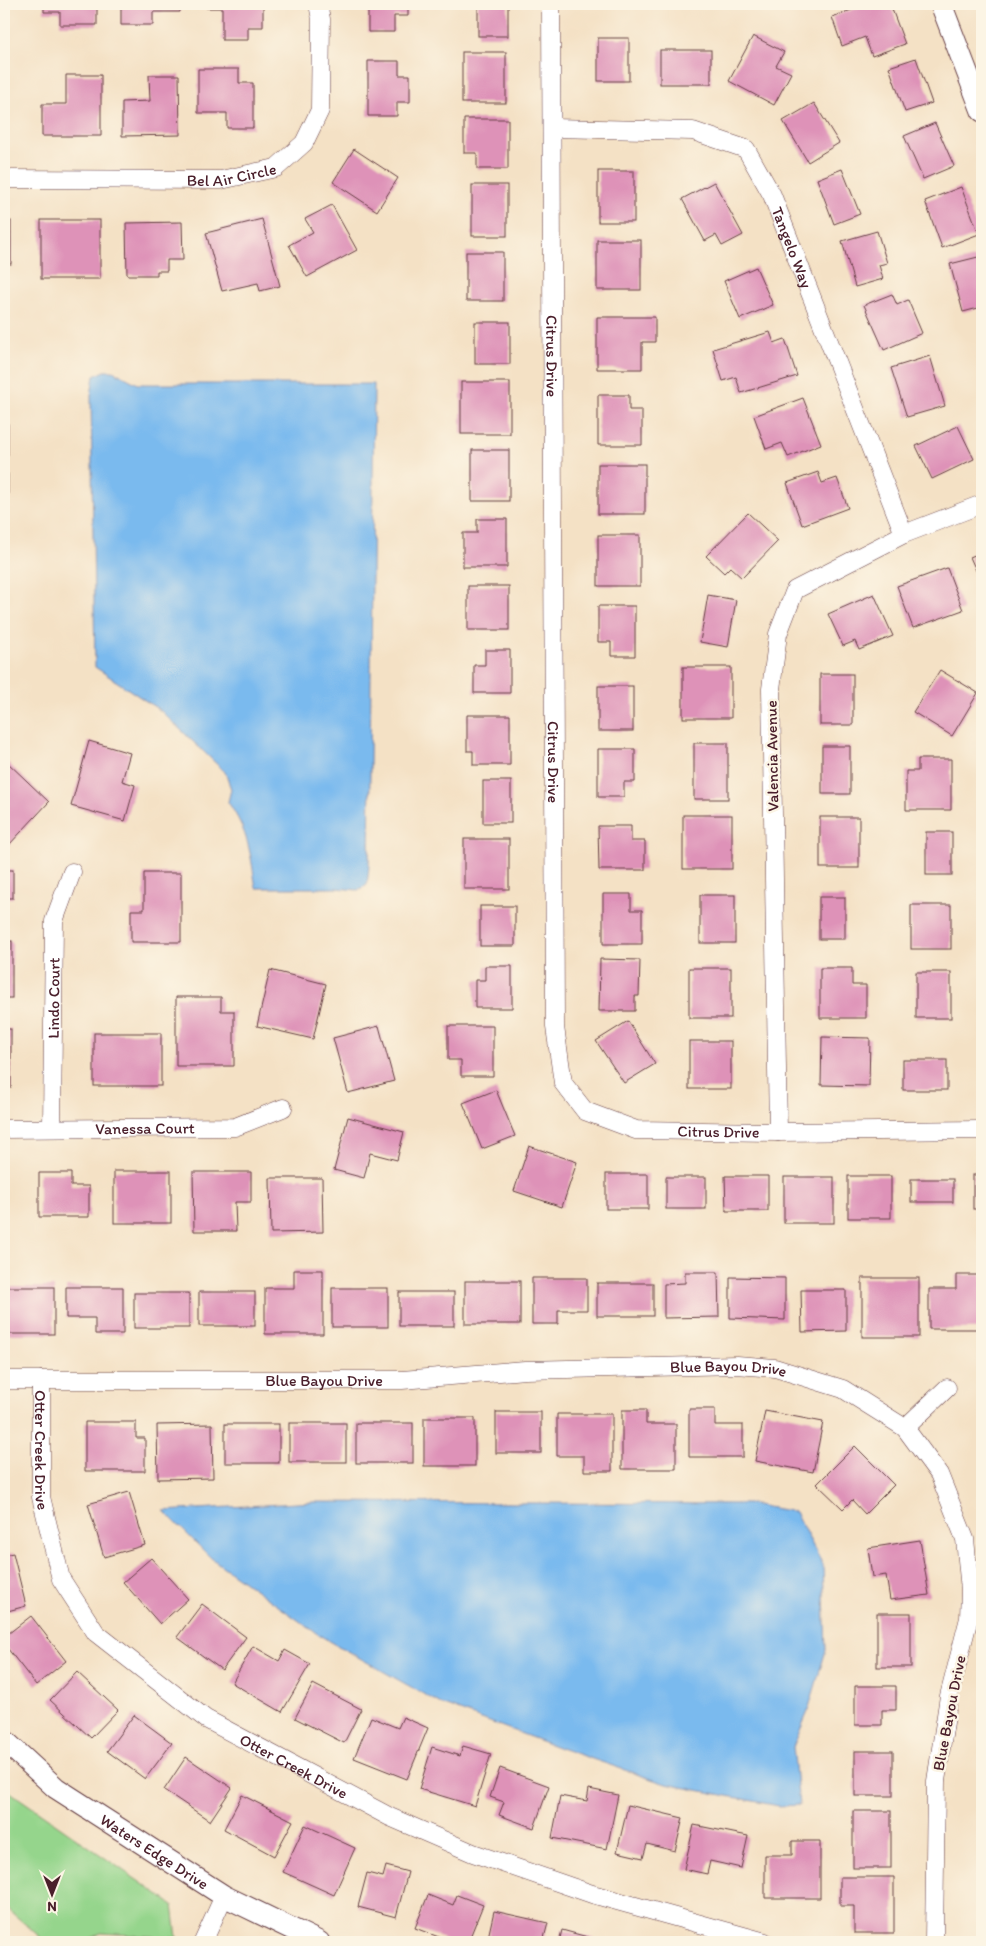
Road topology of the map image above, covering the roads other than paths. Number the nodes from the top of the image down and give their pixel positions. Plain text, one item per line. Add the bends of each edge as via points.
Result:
1 (318, 4) edge
2 (551, 4) edge
3 (941, 4) edge
4 (982, 110) edge
5 (552, 128) junction
6 (4, 179) edge
7 (982, 504) edge
8 (904, 534) junction
9 (72, 872) dead end
10 (283, 1108) dead end
11 (4, 1128) edge
12 (52, 1128) junction
13 (982, 1130) edge
14 (778, 1132) junction
15 (4, 1380) edge
16 (41, 1380) junction
17 (947, 1388) dead end
18 (905, 1428) junction
19 (4, 1740) edge
20 (224, 1896) junction
21 (203, 1942) edge
22 (319, 1942) edge
23 (765, 1942) edge
24 (934, 1942) edge

1 - 6 street, Bel Air Circle via 321,19 320,110 304,143 276,168 221,180
2 - 5 street, Citrus Drive
3 - 4 street
5 - 8 street, Tangelo Way via 692,131 746,149 772,195
5 - 14 street, Citrus Drive via 555,1027 563,1083 585,1111 636,1130
7 - 8 street, Valencia Avenue
8 - 14 street, Valencia Avenue via 795,590 778,634 771,689
9 - 12 street, Lindo Court via 54,921
10 - 12 street, Vanessa Court via 235,1127
11 - 12 street, Vanessa Court
13 - 14 street, Citrus Drive
15 - 16 street, Blue Bayou Drive
16 - 18 street, Blue Bayou Drive via 402,1380 525,1370 737,1365 775,1368 844,1389
16 - 23 street, Otter Creek Drive via 40,1496 61,1579 96,1633 127,1658 206,1719 390,1818 473,1853 592,1894
17 - 18 street
18 - 24 street, Blue Bayou Drive via 939,1474 962,1531 970,1590 969,1618 949,1696 936,1780
19 - 20 street, Waters Edge Drive via 56,1788
20 - 21 street
20 - 22 street, Waters Edge Drive

